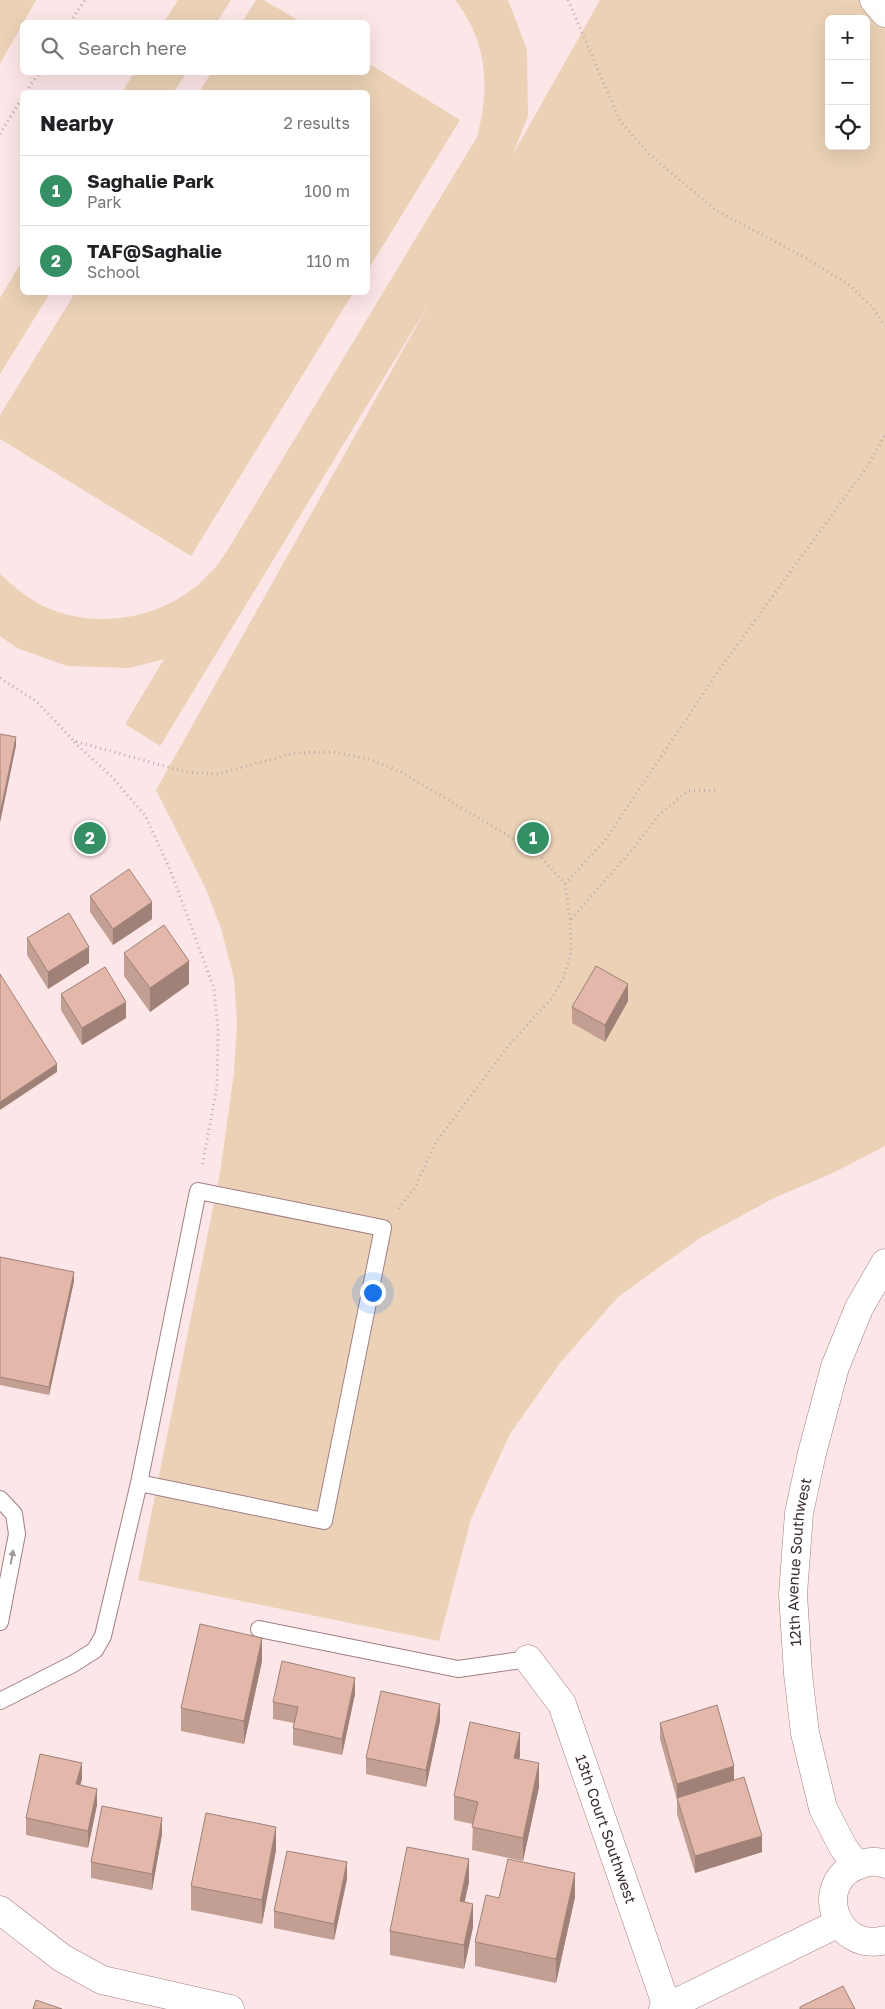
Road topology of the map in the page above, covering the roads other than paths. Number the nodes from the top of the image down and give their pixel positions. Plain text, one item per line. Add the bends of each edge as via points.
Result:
1 (885, 1262) edge
2 (139, 1483) junction
3 (0, 1500) edge
4 (0, 1622) edge
5 (260, 1629) dead end
6 (528, 1659) joint
7 (0, 1701) edge
8 (885, 1864) edge
9 (856, 1865) junction
10 (0, 1910) edge
11 (839, 1923) junction
12 (885, 1940) edge
13 (671, 2007) edge
14 (230, 2009) edge

1 - 9 street, 12th Avenue Southwest via 859,1308 835,1367 799,1513 793,1594 805,1733 823,1808
2 - 2 lane via 198,1191 383,1228 324,1520
2 - 7 lane via 103,1636 95,1650
4 -> 3 lane via 17,1534 14,1514
5 - 6 lane via 458,1669
6 - 13 street, 13th Court Southwest via 562,1704
8 - 9 street via 869,1862
9 - 11 street via 840,1878 832,1897
10 - 14 street via 62,1958 102,1980
11 - 12 street via 849,1934 862,1940
11 - 13 street

